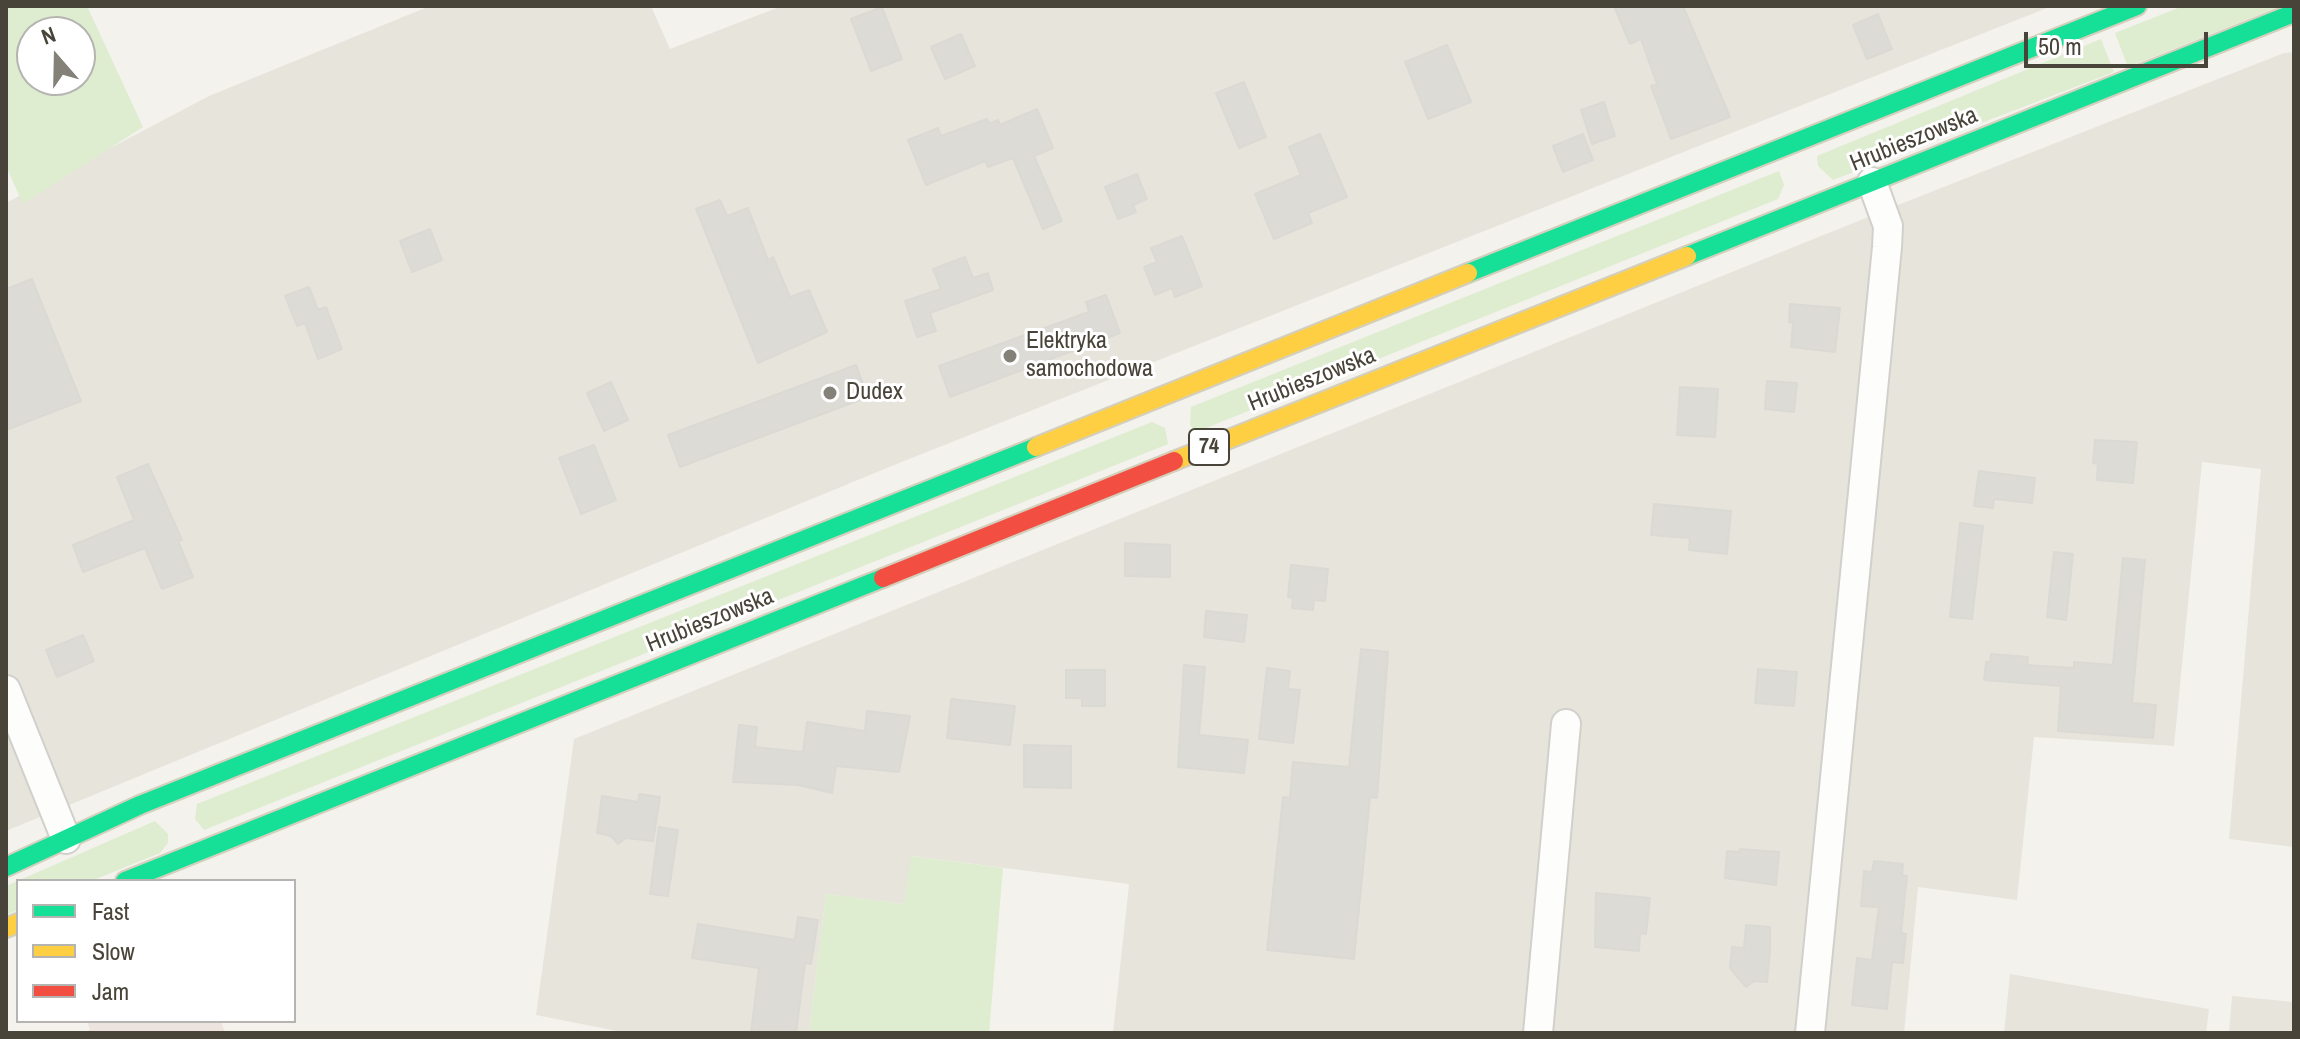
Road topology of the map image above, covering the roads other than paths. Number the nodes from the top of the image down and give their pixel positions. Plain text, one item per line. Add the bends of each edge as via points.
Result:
1 (2137, 6) edge
2 (2294, 13) edge
3 (1872, 182) junction
4 (6, 690) edge
5 (1566, 724) dead end
6 (66, 839) junction
7 (6, 867) edge
8 (130, 879) edge
9 (1538, 1033) edge
10 (1810, 1033) edge

1 - 6 main road, Hrubieszowska via 1169,401 153,800
2 - 3 main road, Hrubieszowska / 74
3 - 8 main road, Hrubieszowska / 74 via 1188,449
3 - 10 street via 1888,226 1887,247
4 - 6 street
5 - 9 street
6 - 7 main road, Hrubieszowska

